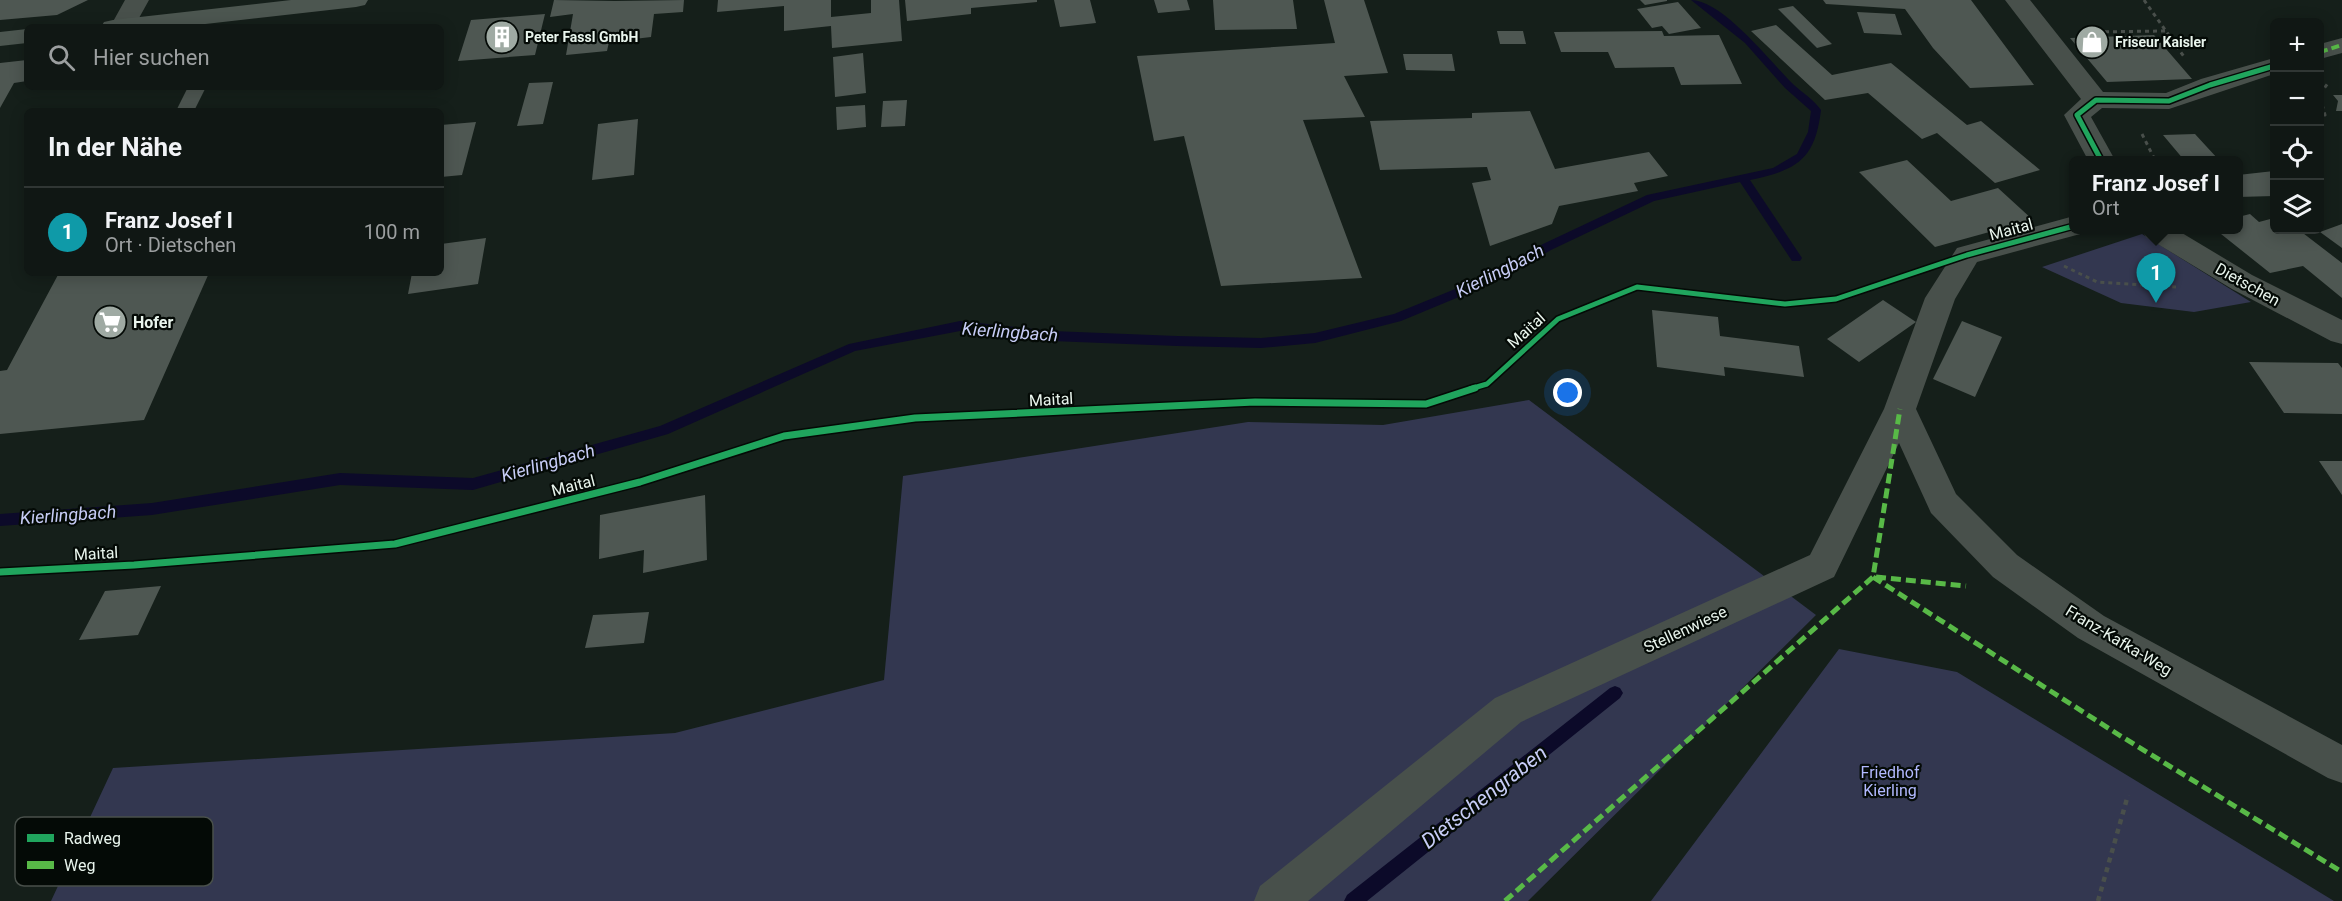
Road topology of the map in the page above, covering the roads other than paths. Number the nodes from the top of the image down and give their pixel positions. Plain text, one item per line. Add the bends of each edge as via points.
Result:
1 (137, 0) edge
2 (356, 0) edge
3 (2017, 0) edge
4 (120, 24) edge
5 (144, 24) edge
6 (24, 36) edge
7 (0, 39) edge
8 (2342, 45) edge
9 (2324, 50) edge
10 (2270, 67) edge
11 (2096, 100) junction
12 (2099, 156) edge
13 (2069, 227) edge
14 (2163, 234) edge
15 (1967, 255) joint
16 (2342, 333) edge
17 (1900, 409) junction
18 (2342, 765) edge
19 (1275, 901) edge

1 - 4 street
2 - 5 main road
3 - 11 street
6 - 7 main road
8 - 9 street
10 - 11 street via 2169,101
11 - 12 street via 2077,115
13 - 15 street, Maital
14 - 16 street, Dietschen via 2242,282
15 - 17 street, Stellenwiese via 1940,298
17 - 18 street, Franz-Kafka-Weg via 1942,503 2005,566 2091,627
17 - 19 street, Stellenwiese via 1822,566 1508,710

